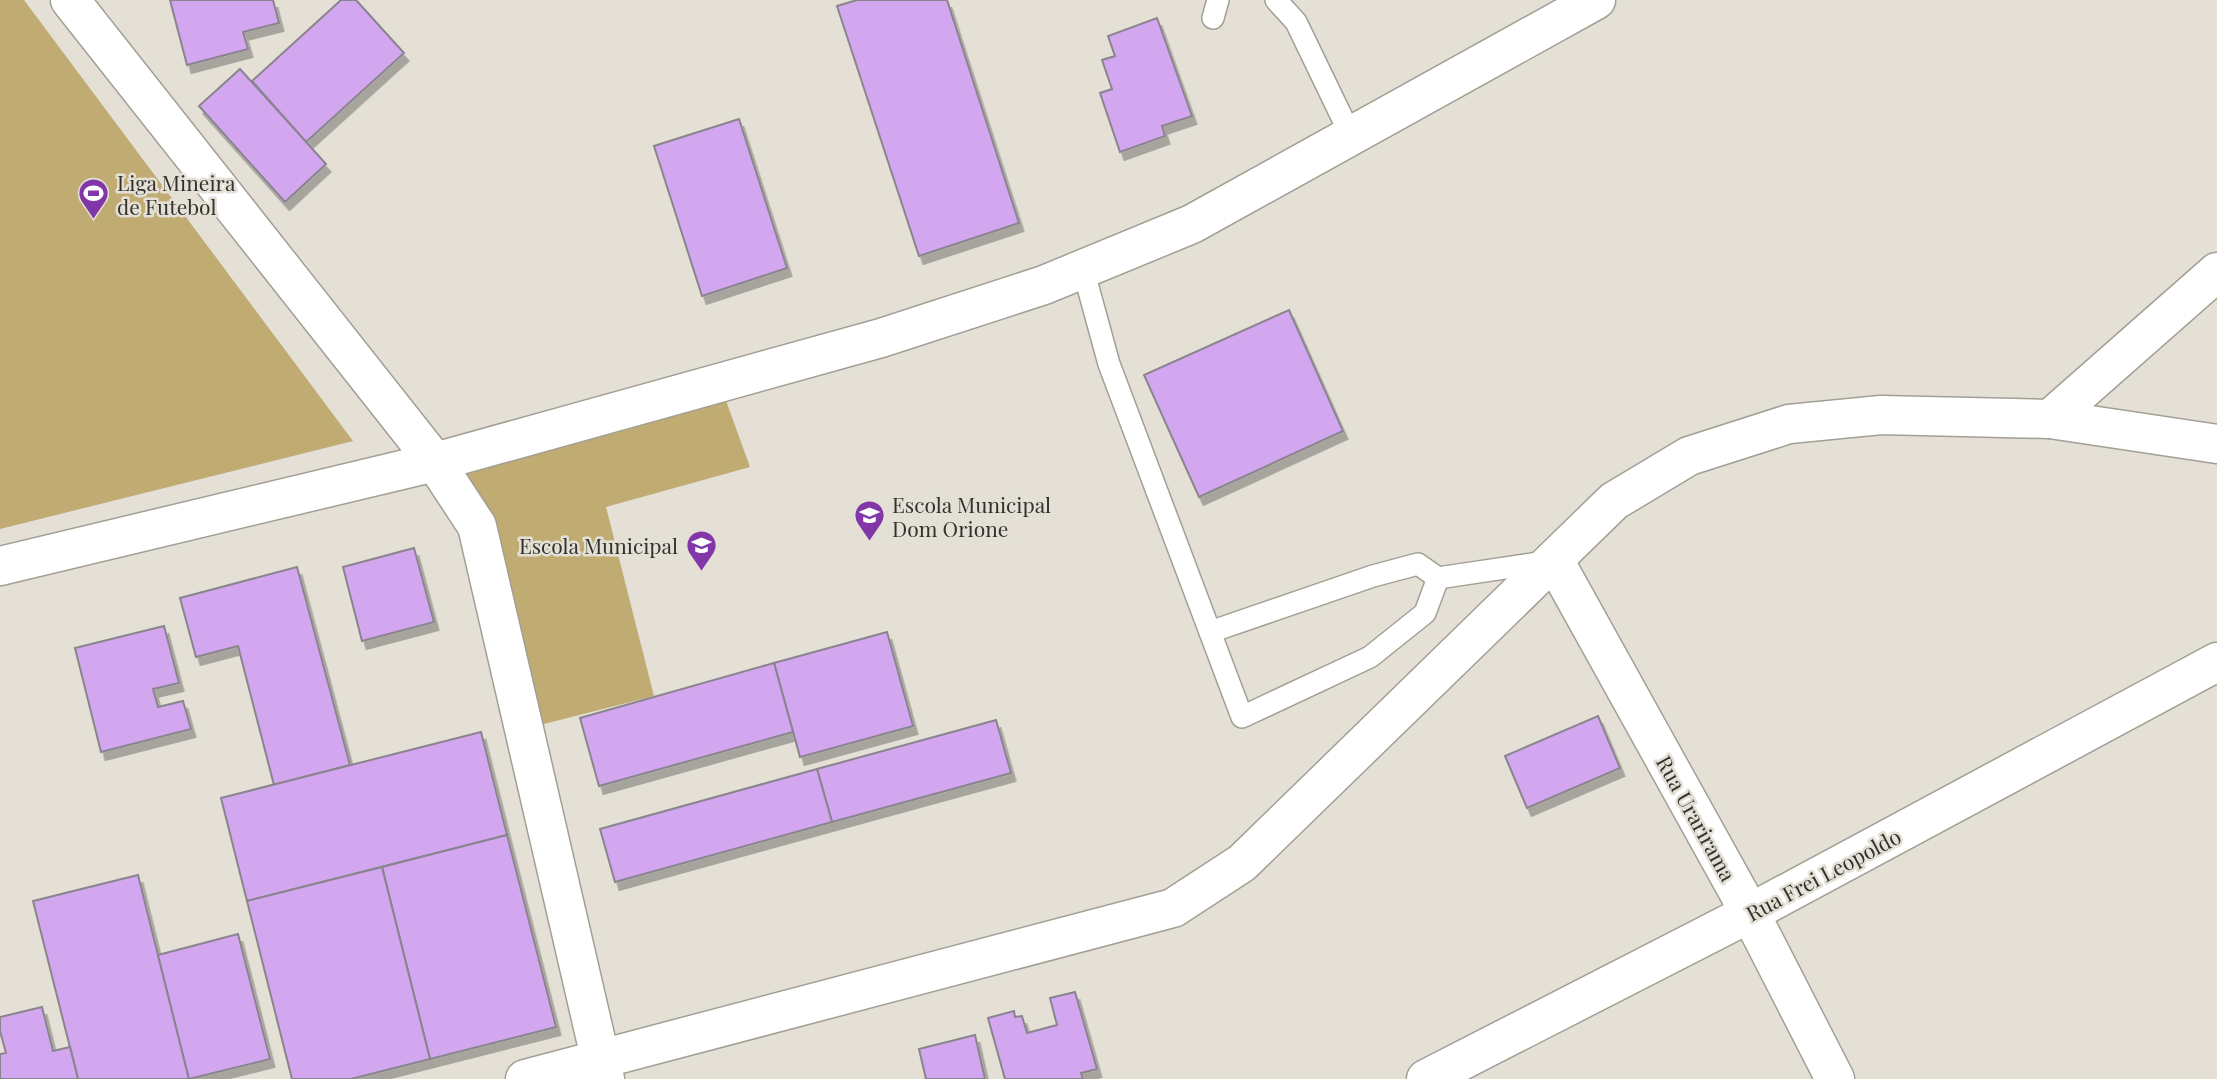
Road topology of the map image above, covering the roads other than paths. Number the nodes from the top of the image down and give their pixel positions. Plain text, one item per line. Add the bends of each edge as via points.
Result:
1 (70, 0) edge
2 (1276, 0) edge
3 (1596, 0) edge
4 (1351, 136) junction
5 (1083, 269) junction
6 (2217, 272) edge
7 (2050, 419) junction
8 (2217, 444) edge
9 (435, 462) junction
10 (1554, 560) junction
11 (0, 566) edge
12 (1438, 578) junction
13 (1210, 632) junction
14 (2217, 662) edge
15 (1750, 913) junction
16 (603, 1069) edge
17 (525, 1079) edge
18 (1426, 1079) edge
19 (1835, 1079) edge

1 - 9 street
2 - 4 lane via 1296,22
3 - 4 street
4 - 5 street via 1192,224
5 - 9 street via 881,338
5 - 13 lane via 1109,364
6 - 7 street
7 - 8 street
7 - 10 street via 1881,415 1789,424 1689,456 1614,501
9 - 11 street
9 - 16 street via 477,526
10 - 12 lane
10 - 15 street, Rua Urarirama
10 - 16 street via 1242,863 1173,908
12 - 13 lane via 1418,564
12 - 13 lane via 1425,613 1370,657 1242,718
14 - 15 street, Rua Frei Leopoldo
15 - 18 street, Rua Frei Leopoldo
15 - 19 street, Rua Urarirama
16 - 17 street

